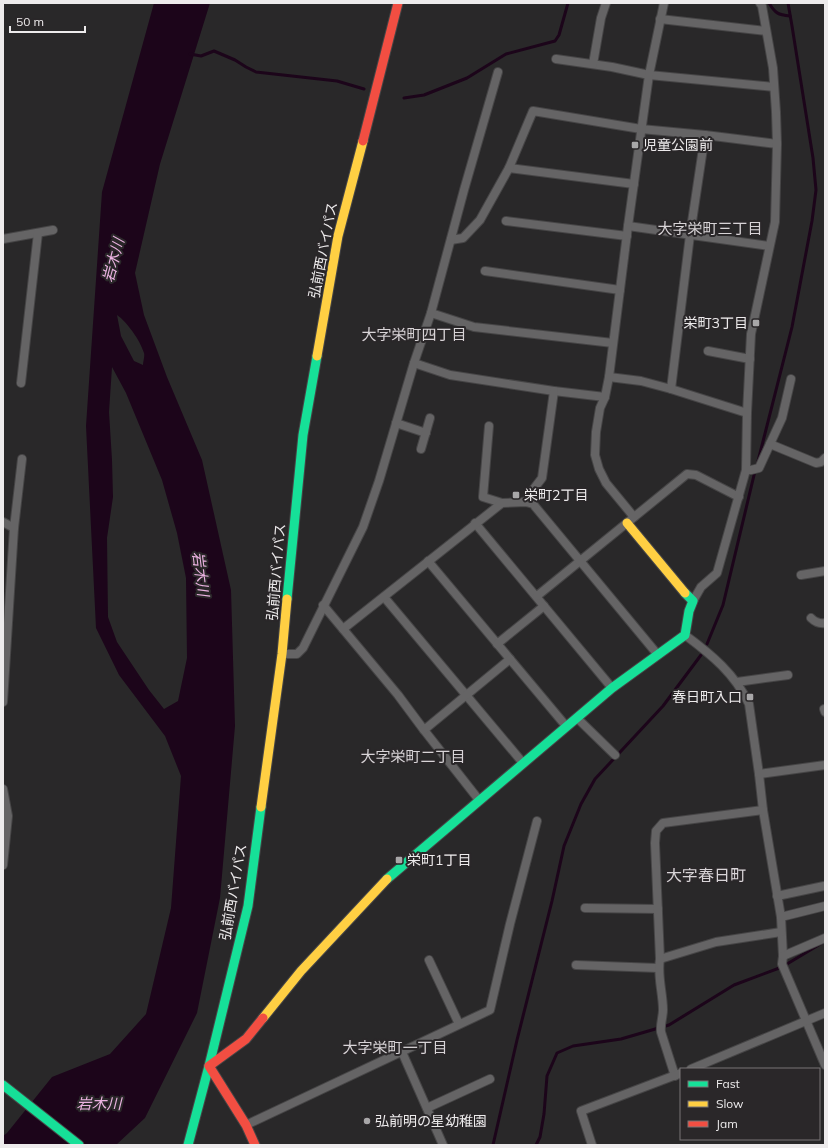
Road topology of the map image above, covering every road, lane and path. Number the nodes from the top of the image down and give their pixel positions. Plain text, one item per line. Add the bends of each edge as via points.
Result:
1 (398, 3) edge
2 (606, 3) edge
3 (664, 3) edge
4 (760, 3) edge
5 (660, 19) junction
6 (766, 31) junction
7 (556, 59) dead end
8 (593, 64) junction
9 (498, 72) dead end
10 (649, 75) junction
11 (774, 87) junction
12 (642, 129) junction
13 (705, 135) junction
14 (777, 144) junction
15 (509, 168) junction
16 (634, 184) junction
17 (506, 221) dead end
18 (628, 226) junction
19 (53, 230) dead end
20 (38, 233) junction
21 (690, 235) junction
22 (627, 236) junction
23 (3, 240) edge
24 (451, 240) junction
25 (769, 246) junction
26 (486, 271) dead end
27 (620, 290) junction
28 (431, 313) junction
29 (613, 343) junction
30 (708, 352) dead end
31 (750, 359) junction
32 (414, 363) junction
33 (609, 377) junction
34 (792, 379) dead end
35 (21, 383) dead end
36 (671, 389) junction
37 (554, 391) junction
38 (604, 397) junction
39 (747, 413) junction
40 (430, 418) dead end
41 (396, 423) junction
42 (489, 426) dead end
43 (426, 433) junction
44 (770, 444) junction
45 (421, 449) dead end
46 (825, 458) edge
47 (22, 459) dead end
48 (752, 470) junction
49 (739, 497) junction
50 (526, 502) junction
51 (502, 503) junction
52 (631, 520) junction
53 (3, 522) edge
54 (475, 523) junction
55 (14, 528) junction
56 (428, 561) junction
57 (580, 561) junction
58 (825, 571) edge
59 (801, 575) dead end
60 (537, 596) junction
61 (384, 597) junction
62 (694, 601) junction
63 (323, 605) junction
64 (544, 606) junction
65 (811, 618) dead end
66 (825, 623) edge
67 (343, 629) junction
68 (685, 635) junction
69 (497, 644) junction
70 (282, 654) junction
71 (658, 655) junction
72 (510, 659) junction
73 (788, 675) dead end
74 (737, 682) junction
75 (612, 688) junction
76 (466, 695) junction
77 (3, 702) edge
78 (577, 718) junction
79 (566, 726) junction
80 (424, 730) junction
81 (615, 755) dead end
82 (522, 763) junction
83 (825, 765) edge
84 (759, 774) junction
85 (3, 789) edge
86 (479, 800) junction
87 (763, 810) junction
88 (537, 821) dead end
89 (3, 865) edge
90 (824, 886) dead end
91 (777, 896) junction
92 (825, 906) edge
93 (585, 908) dead end
94 (658, 909) junction
95 (781, 917) junction
96 (781, 932) junction
97 (825, 938) edge
98 (660, 959) junction
99 (429, 960) dead end
100 (783, 964) junction
101 (576, 965) dead end
102 (658, 968) junction
103 (825, 1013) edge
104 (806, 1021) junction
105 (459, 1024) junction
106 (402, 1052) junction
107 (825, 1065) edge
108 (210, 1066) junction
109 (693, 1068) edge
110 (678, 1074) edge
111 (490, 1079) dead end
112 (3, 1085) edge
113 (427, 1108) junction
114 (246, 1125) junction
115 (78, 1145) edge
116 (188, 1145) edge
117 (255, 1145) edge
118 (443, 1145) edge
119 (592, 1145) edge

1 - 70 street, 弘前西バイパス via 337,243 303,435
2 - 8 street
3 - 5 street
4 - 6 street
5 - 6 street
5 - 10 street
6 - 11 street
7 - 8 street
8 - 10 street
9 - 24 street
10 - 11 street
10 - 12 street
11 - 14 street
12 - 13 street
12 - 15 street via 533,111
12 - 16 street
13 - 14 street
13 - 21 street
14 - 25 street via 775,222
15 - 16 street
15 - 24 street via 480,220 463,238
16 - 18 street
17 - 22 street
18 - 21 street
18 - 22 street
19 - 20 street
20 - 23 street
20 - 35 street
21 - 25 street
21 - 36 street
22 - 27 street
24 - 28 street
25 - 31 street via 750,334
26 - 27 street
27 - 29 street
28 - 29 street via 474,327
28 - 32 street
29 - 33 street
30 - 31 street
31 - 39 street
32 - 37 street via 450,375
32 - 41 street
33 - 36 street via 641,381
33 - 38 street
34 - 44 street via 782,418
36 - 39 street
37 - 38 street
37 - 50 street via 542,478
38 - 52 street via 596,432 595,455 598,469
39 - 48 street
40 - 43 street
41 - 43 street
41 - 63 street via 363,527
42 - 51 street via 483,497
43 - 45 street
44 - 46 street via 816,463
44 - 48 street
47 - 55 street
48 - 49 street
49 - 52 street via 696,475 687,474
49 - 62 street via 717,573 701,587
50 - 51 street
50 - 57 street via 533,504
51 - 54 street
52 - 57 street
52 - 62 street via 676,584
53 - 55 street
54 - 56 street
54 - 60 street
55 - 77 street
56 - 61 street
56 - 69 street
57 - 60 street
57 - 71 street
58 - 59 street
60 - 64 street
61 - 67 street
61 - 76 street
62 - 68 street via 689,610
63 - 67 street
63 - 70 street via 303,648 297,654
64 - 69 street
64 - 75 street
65 - 66 street via 814,622
67 - 80 street
68 - 71 street
68 - 74 street via 730,672
69 - 72 street
70 - 108 street, 弘前西バイパス via 248,906
71 - 75 street
72 - 76 street
72 - 79 street
73 - 74 street
74 - 84 street via 749,704
75 - 78 street
76 - 80 street
76 - 82 street
78 - 79 street
78 - 81 street
79 - 82 street
80 - 86 street
82 - 86 street
83 - 84 street
84 - 87 street
85 - 89 street via 8,816
86 - 108 street via 387,879 301,971 246,1039
87 - 91 street
87 - 94 street via 663,823 656,831 655,843
88 - 105 street via 490,1010
90 - 91 street
91 - 95 street
92 - 95 street
93 - 94 street
94 - 98 street
95 - 96 street
96 - 98 street via 716,942
96 - 100 street
97 - 100 street
98 - 102 street
99 - 105 street
100 - 104 street
101 - 102 street
102 - 110 street via 663,1010 661,1029
103 - 104 street
104 - 107 street
104 - 109 street
105 - 106 street
106 - 113 street
106 - 114 street
108 - 114 street
108 - 116 street, 弘前西バイパス
110 - 119 street via 581,1111
111 - 113 street
112 - 115 street
113 - 118 street
114 - 117 street

